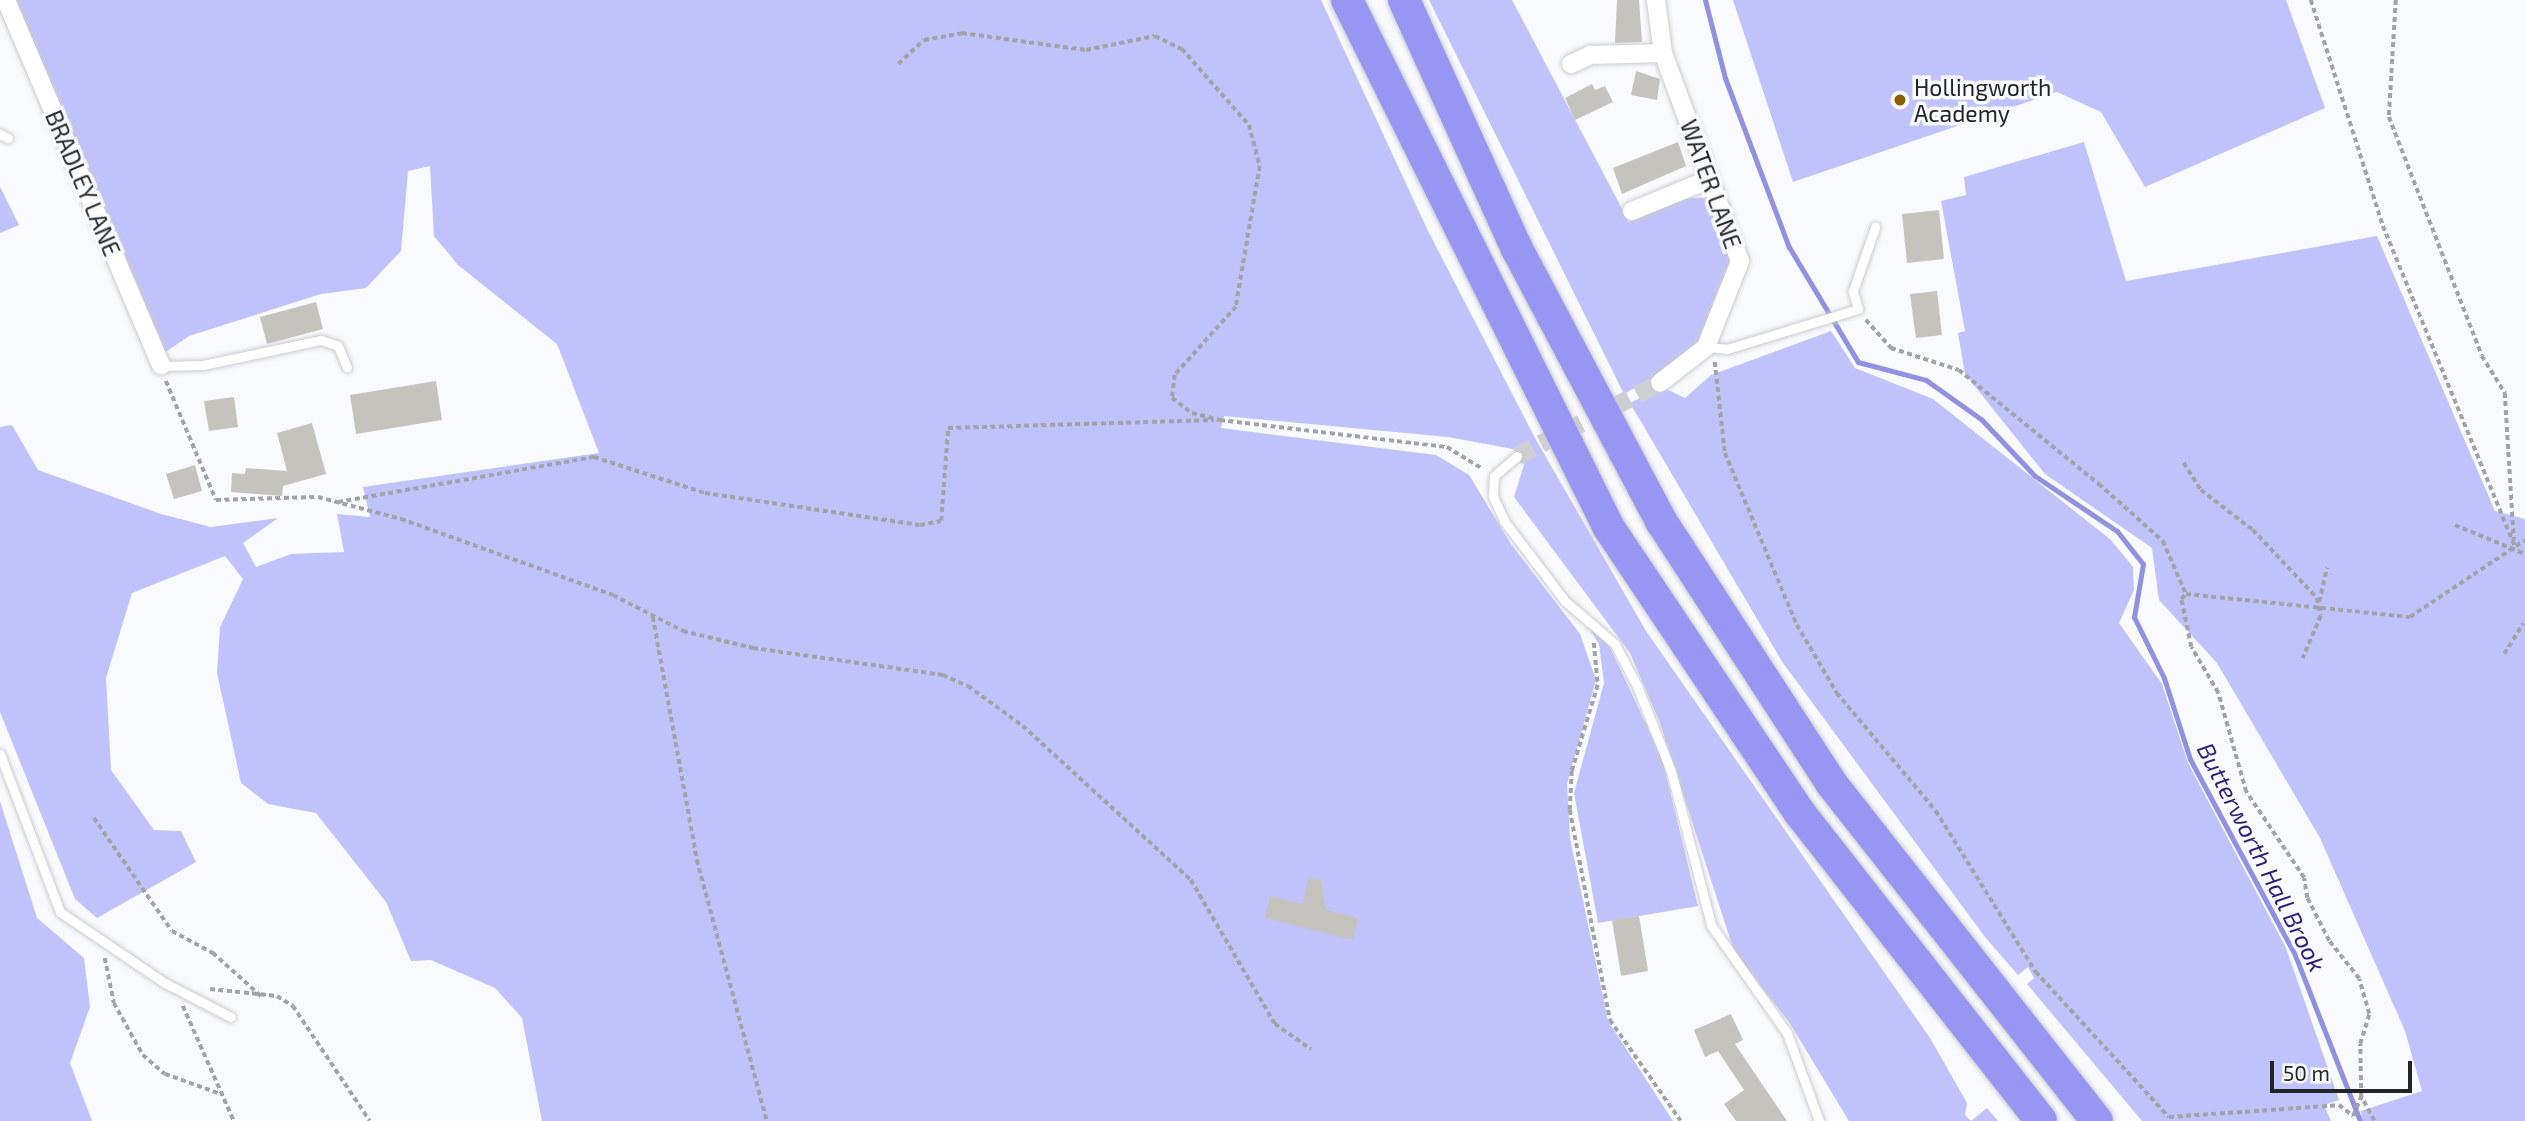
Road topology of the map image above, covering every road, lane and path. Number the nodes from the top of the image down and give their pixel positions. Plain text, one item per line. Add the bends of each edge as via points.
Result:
1 (6, 0) edge
2 (1348, 0) edge
3 (1404, 0) edge
4 (1656, 0) edge
5 (2311, 0) edge
6 (2396, 0) edge
7 (1663, 53) junction
8 (898, 64) dead end
9 (1571, 64) dead end
10 (1710, 179) junction
11 (1632, 211) dead end
12 (1875, 227) dead end
13 (1858, 309) junction
14 (1710, 348) junction
15 (161, 366) junction
16 (348, 367) dead end
17 (1660, 383) tunnel mouth
18 (1220, 420) junction
19 (1517, 456) tunnel mouth
20 (2184, 463) dead end
21 (1494, 477) junction
22 (334, 503) junction
23 (2455, 525) dead end
24 (2525, 540) edge
25 (2515, 547) junction
26 (2525, 554) edge
27 (2327, 568) dead end
28 (2186, 594) junction
29 (2319, 602) junction
30 (2321, 611) junction
31 (653, 617) junction
32 (2523, 622) edge
33 (1586, 630) dead end
34 (2504, 654) dead end
35 (2303, 658) dead end
36 (0, 754) edge
37 (94, 818) dead end
38 (107, 945) junction
39 (185, 993) junction
40 (262, 997) junction
41 (231, 1017) dead end
42 (1311, 1049) dead end
43 (221, 1094) junction
44 (2361, 1097) junction
45 (234, 1121) edge
46 (370, 1121) edge
47 (767, 1121) edge
48 (1681, 1121) edge
49 (1819, 1121) edge
50 (2041, 1121) edge
51 (2097, 1121) edge
52 (2374, 1121) edge

1 - 15 street, BRADLEY LANE
2 - 50 highway via 1609,528 1799,812
3 - 51 highway via 1517,249 1661,521 1831,783
4 - 7 street, WATER LANE
5 - 25 path via 2382,226
6 - 25 path via 2389,117 2482,356 2505,393
7 - 9 street via 1590,55
7 - 10 street, WATER LANE
8 - 18 path via 924,40 951,34 1086,50 1154,36 1182,49 1213,80 1258,145 1246,275 1236,307 1170,387 1181,407
10 - 11 street
10 - 14 street, WATER LANE via 1740,261
12 - 13 lane via 1853,291
13 - 14 lane
13 - 28 path via 1891,348 1959,370 2099,485 2163,541
14 - 17 street, WATER LANE
14 - 44 path via 1725,453 1797,625 1837,693 1936,811 2036,972 2169,1117 2339,1105 2353,1115
15 - 16 lane via 203,365 321,340 338,346
15 - 22 path via 216,500 318,497
18 - 21 path via 1447,447
18 - 22 path via 948,428 942,521 920,525 705,493 594,457
19 - 21 lane
20 - 29 path via 2201,490 2253,530
21 - 49 lane via 1504,521 1565,601 1615,644 1637,686 1671,771 1712,925 1787,1033
22 - 31 path via 494,551 613,595
23 - 25 path
24 - 25 path
25 - 26 path
25 - 30 path via 2410,617
27 - 29 path
28 - 30 path
28 - 44 path via 2181,599 2190,647 2218,693 2246,792 2304,878 2307,898 2329,941 2359,979 2370,1014 2360,1044
29 - 30 path
30 - 35 path
31 - 42 path via 753,648 943,675 968,686 1023,726 1191,880 1275,1024
31 - 47 path via 697,860
32 - 34 path
33 - 48 path via 1593,640 1598,685 1572,771 1570,810 1603,989 1610,1020
36 - 38 lane via 60,912
37 - 40 path via 172,931 213,953
38 - 39 lane
38 - 43 path via 114,1003 143,1055 165,1074
39 - 40 path via 199,987
39 - 41 lane
39 - 43 path via 182,1010
40 - 46 path via 276,996 305,1017
43 - 45 path
44 - 52 path

